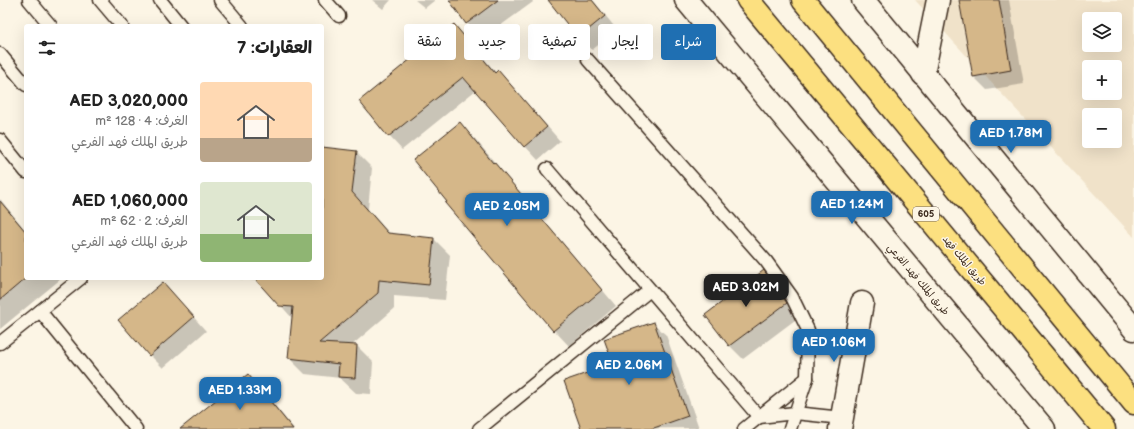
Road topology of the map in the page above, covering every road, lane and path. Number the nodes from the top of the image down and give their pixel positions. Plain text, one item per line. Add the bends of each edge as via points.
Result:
1 (30, 0) edge
2 (100, 0) edge
3 (160, 0) edge
4 (220, 0) edge
5 (326, 0) edge
6 (686, 0) edge
7 (748, 0) edge
8 (803, 0) edge
9 (863, 0) edge
10 (938, 0) edge
11 (339, 16) dead end
12 (49, 24) edge
13 (120, 24) edge
14 (179, 24) edge
15 (240, 24) edge
16 (0, 54) edge
17 (588, 60) dead end
18 (923, 74) junction
19 (24, 83) edge
20 (0, 140) edge
21 (547, 169) dead end
22 (24, 170) edge
23 (79, 280) edge
24 (650, 290) junction
25 (862, 303) dead end
26 (40, 311) junction
27 (1134, 329) edge
28 (0, 343) edge
29 (807, 378) junction
30 (1134, 404) edge
31 (795, 413) junction
32 (759, 417) junction
33 (841, 424) edge
34 (482, 428) edge
35 (136, 429) edge
36 (744, 429) edge
37 (790, 429) edge
38 (1044, 429) edge
39 (1104, 429) edge

1 - 12 lane
2 - 13 lane
3 - 14 lane
4 - 15 lane
5 - 11 lane
6 - 38 main road, طريق الملك فهد الفرعي
7 - 39 highway, طريق الملك فهد / 605
8 - 30 highway
9 - 18 main road
10 - 18 main road
16 - 19 lane
17 - 29 lane via 766,261 792,297 808,330
18 - 27 main road
20 - 22 lane
21 - 24 lane
23 - 26 lane
24 - 32 lane
24 - 34 lane
25 - 33 main road
26 - 28 lane
26 - 35 lane
29 - 31 lane
29 - 32 lane
31 - 32 lane
31 - 33 lane
31 - 37 lane
32 - 36 lane

